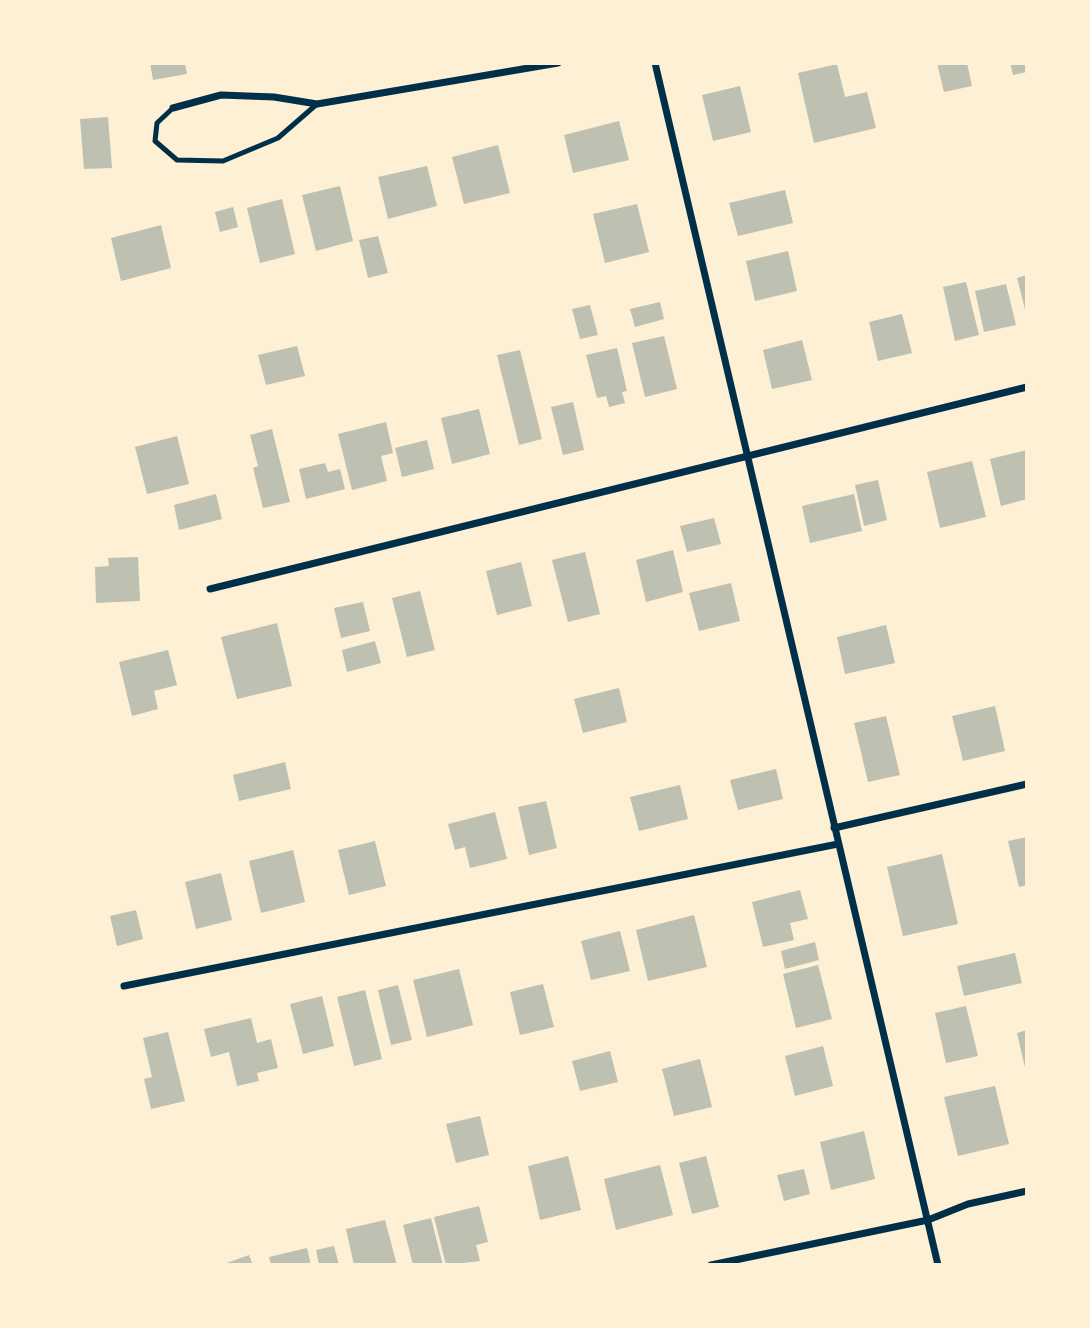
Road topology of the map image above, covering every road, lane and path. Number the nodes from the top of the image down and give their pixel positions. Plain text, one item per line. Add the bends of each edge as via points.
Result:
1 (558, 63) edge
2 (655, 63) edge
3 (317, 104) junction
4 (173, 108) joint
5 (1027, 387) edge
6 (746, 454) junction
7 (210, 589) dead end
8 (1027, 784) edge
9 (834, 828) junction
10 (838, 844) junction
11 (124, 986) dead end
12 (1027, 1191) edge
13 (928, 1220) junction
14 (711, 1265) edge
15 (938, 1265) edge

1 - 3 street
2 - 6 street
3 - 4 street via 221,96
3 - 4 lane via 278,138 223,161 177,160 155,141 156,123
5 - 6 street
6 - 7 street
6 - 9 street
8 - 9 street
9 - 10 street
10 - 11 street
10 - 13 street
12 - 13 street via 968,1204
13 - 14 street
13 - 15 street

